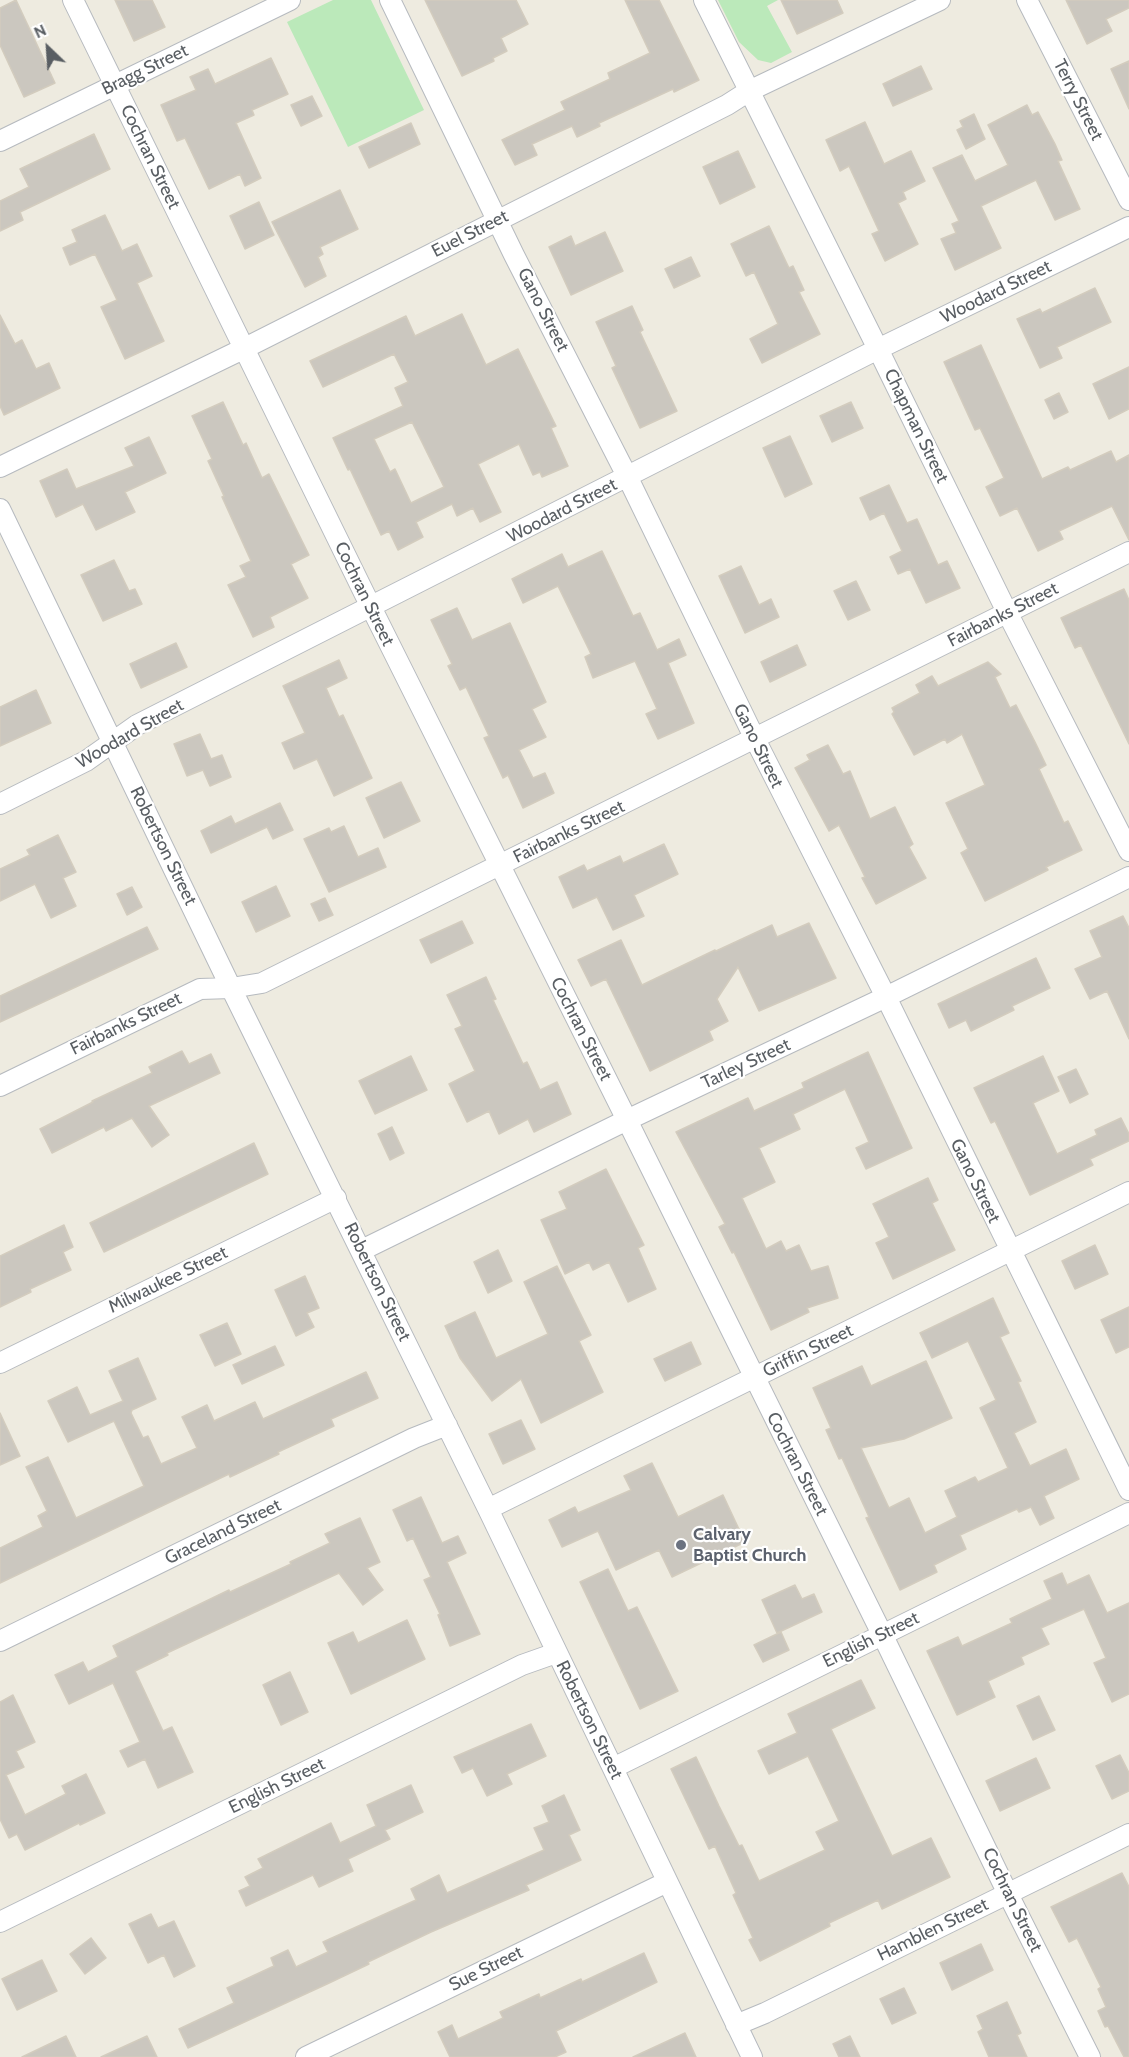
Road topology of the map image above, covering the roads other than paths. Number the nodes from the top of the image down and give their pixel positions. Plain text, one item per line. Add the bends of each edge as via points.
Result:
1 (73, 0) edge
2 (290, 0) edge
3 (390, 0) edge
4 (704, 0) edge
5 (940, 0) edge
6 (1027, 0) edge
7 (115, 85) junction
8 (749, 91) junction
9 (0, 141) edge
10 (1129, 200) edge
11 (498, 220) junction
12 (1129, 228) edge
13 (245, 348) junction
14 (878, 349) junction
15 (0, 467) edge
16 (628, 478) junction
17 (2, 520) edge
18 (1129, 552) edge
19 (371, 607) junction
20 (1007, 612) junction
21 (755, 740) junction
22 (113, 742) junction
23 (0, 804) edge
24 (1129, 851) edge
25 (499, 867) junction
26 (1129, 877) edge
27 (231, 987) junction
28 (885, 998) junction
29 (0, 1086) edge
30 (627, 1120) junction
31 (1129, 1192) edge
32 (336, 1198) junction
33 (362, 1250) junction
34 (1010, 1251) junction
35 (0, 1363) edge
36 (754, 1377) junction
37 (447, 1425) junction
38 (1129, 1490) edge
39 (488, 1509) junction
40 (1129, 1513) edge
41 (882, 1634) junction
42 (0, 1641) edge
43 (556, 1653) junction
44 (613, 1768) junction
45 (1129, 1834) edge
46 (667, 1882) junction
47 (1008, 1893) junction
48 (0, 1922) edge
49 (736, 2025) junction
50 (306, 2057) edge
51 (752, 2057) edge
52 (1090, 2057) edge

1 - 7 street, Cochran Street
2 - 7 street, Bragg Street
3 - 11 street, Gano Street
4 - 8 street, Chapman Street
5 - 8 street, Euel Street
6 - 10 street, Terry Street
7 - 9 street, Bragg Street
7 - 13 street, Cochran Street
8 - 11 street, Euel Street
8 - 14 street, Chapman Street
11 - 13 street, Euel Street
11 - 16 street, Gano Street
12 - 14 street, Woodard Street
13 - 15 street, Euel Street
13 - 19 street, Cochran Street
14 - 16 street, Woodard Street
14 - 20 street, Chapman Street
16 - 19 street, Woodard Street
16 - 21 street, Gano Street
17 - 22 street, Robertson Street
18 - 20 street, Fairbanks Street
19 - 22 street, Woodard Street via 137,725
19 - 25 street, Cochran Street
20 - 21 street, Fairbanks Street
20 - 24 street, Chapman Street
21 - 25 street, Fairbanks Street
21 - 28 street, Gano Street
22 - 23 street, Woodard Street via 86,761
22 - 27 street, Robertson Street
25 - 27 street, Fairbanks Street via 262,983
25 - 30 street, Cochran Street
26 - 28 street, Tarley Street
27 - 29 street, Fairbanks Street via 200,988
27 - 32 street, Robertson Street
28 - 30 street, Tarley Street
28 - 34 street, Gano Street
30 - 33 street, Tarley Street
30 - 36 street, Cochran Street
31 - 34 street, Griffin Street
32 - 33 street, Robertson Street
32 - 35 street, Milwaukee Street
33 - 37 street, Robertson Street
34 - 36 street, Griffin Street
34 - 38 street, Gano Street
36 - 39 street, Griffin Street
36 - 41 street, Cochran Street
37 - 39 street, Robertson Street
37 - 42 street, Graceland Street
39 - 43 street, Robertson Street
40 - 41 street, English Street
41 - 44 street, English Street
41 - 47 street, Cochran Street
43 - 44 street, Robertson Street
43 - 48 street, English Street via 522,1665
44 - 46 street, Robertson Street
45 - 47 street, Hamblen Street
46 - 49 street, Robertson Street
46 - 50 street, Sue Street
47 - 49 street, Hamblen Street
47 - 52 street, Cochran Street
49 - 51 street, Robertson Street

